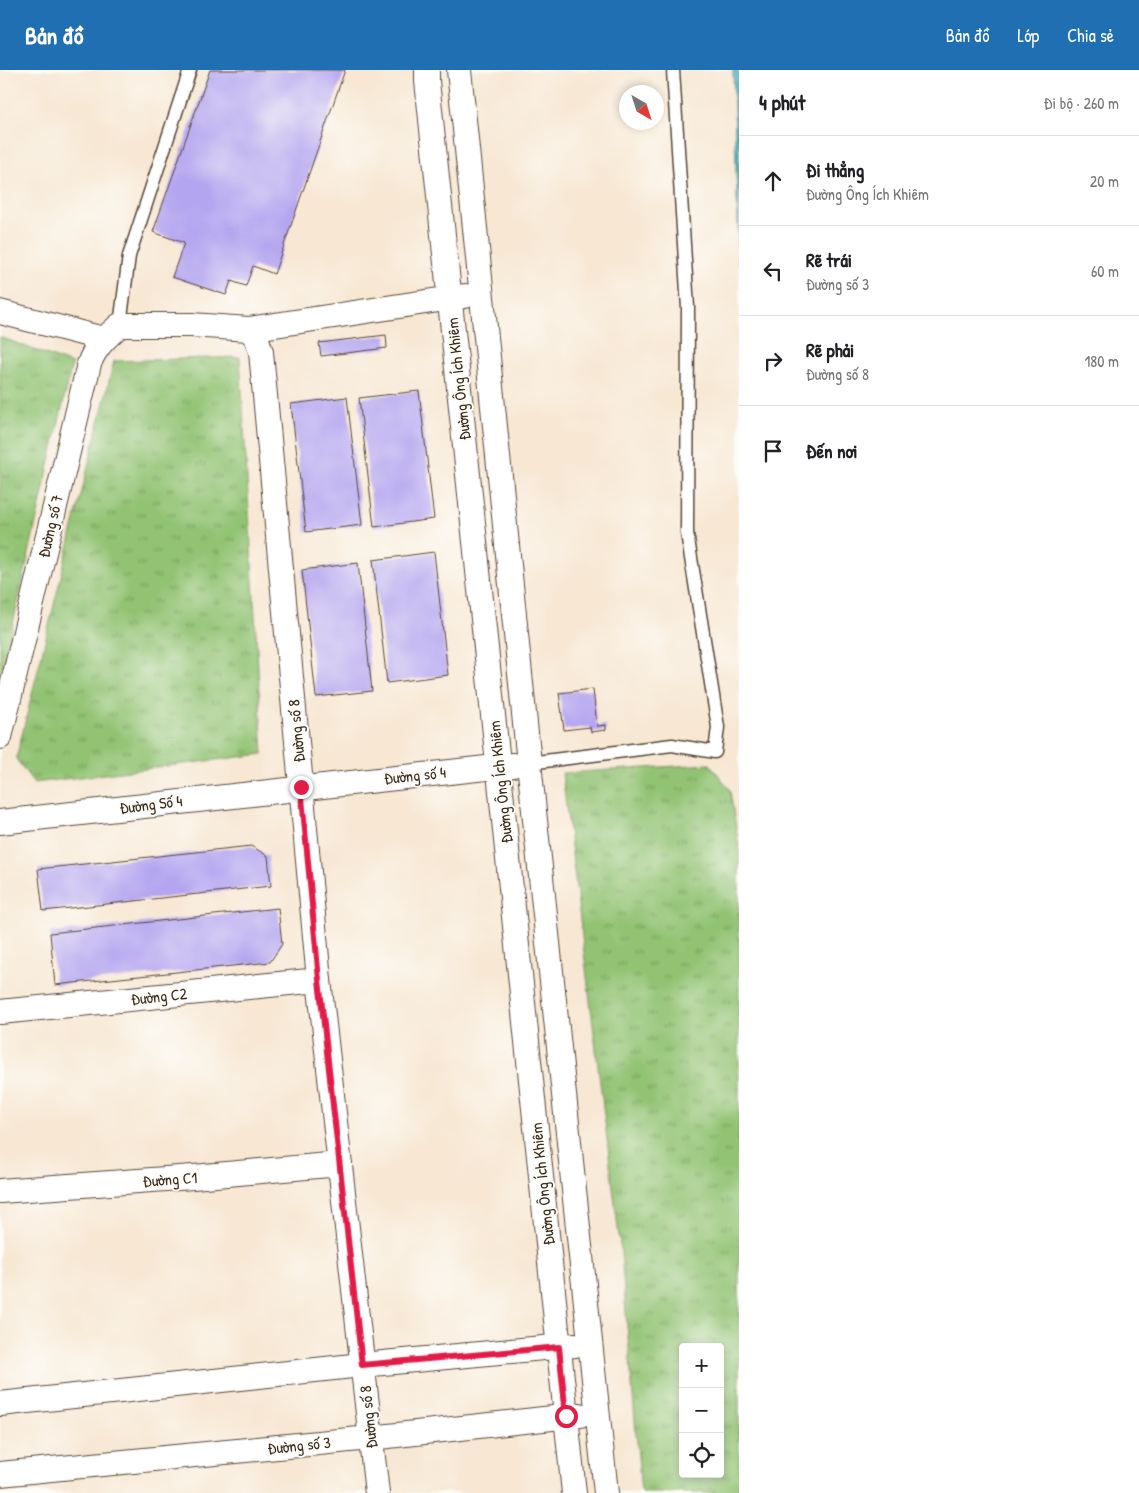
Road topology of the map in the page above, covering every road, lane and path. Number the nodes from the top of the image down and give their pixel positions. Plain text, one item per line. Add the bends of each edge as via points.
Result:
1 (190, 70) edge
2 (427, 70) edge
3 (459, 70) edge
4 (673, 70) edge
5 (482, 294) junction
6 (450, 298) junction
7 (0, 312) edge
8 (249, 329) junction
9 (112, 332) junction
10 (0, 737) edge
11 (529, 763) junction
12 (498, 766) junction
13 (301, 787) junction
14 (0, 822) edge
15 (319, 980) junction
16 (0, 1012) edge
17 (340, 1164) junction
18 (0, 1191) edge
19 (591, 1343) junction
20 (559, 1347) junction
21 (362, 1365) junction
22 (0, 1404) edge
23 (598, 1413) junction
24 (566, 1416) junction
25 (370, 1438) junction
26 (0, 1474) edge
27 (377, 1493) edge
28 (574, 1493) edge
29 (606, 1493) edge

1 - 9 lane via 129,256
2 - 6 street, Đường Ông Ích Khiêm
3 - 5 street, Đường Ông Ích Khiêm
4 - 11 lane via 688,308 687,533 718,727 715,752 672,745
5 - 6 street
5 - 11 street, Đường Ông Ích Khiêm
6 - 8 street
6 - 12 street, Đường Ông Ích Khiêm
7 - 9 street
8 - 9 street via 191,326
8 - 13 street, Đường số 8 via 261,352
9 - 10 street, Đường số 7 via 92,354 89,364
11 - 12 street, Đường số 4
11 - 19 street, Đường Ông Ích Khiêm
12 - 13 street, Đường số 4
12 - 20 street, Đường Ông Ích Khiêm
13 - 14 street, Đường Số 4
13 - 15 street, Đường số 8
15 - 16 street, Đường C2
15 - 17 street, Đường số 8
17 - 18 street, Đường C1
17 - 21 street, Đường số 8
19 - 20 street
19 - 23 street, Đường Ông Ích Khiêm
20 - 21 street
20 - 24 street, Đường Ông Ích Khiêm
21 - 22 street
21 - 25 street, Đường số 8
23 - 24 street, Đường số 3
23 - 29 street, Đường Ông Ích Khiêm
24 - 25 street, Đường số 3
24 - 28 street, Đường Ông Ích Khiêm
25 - 26 street, Đường số 3
25 - 27 street, Đường số 8

